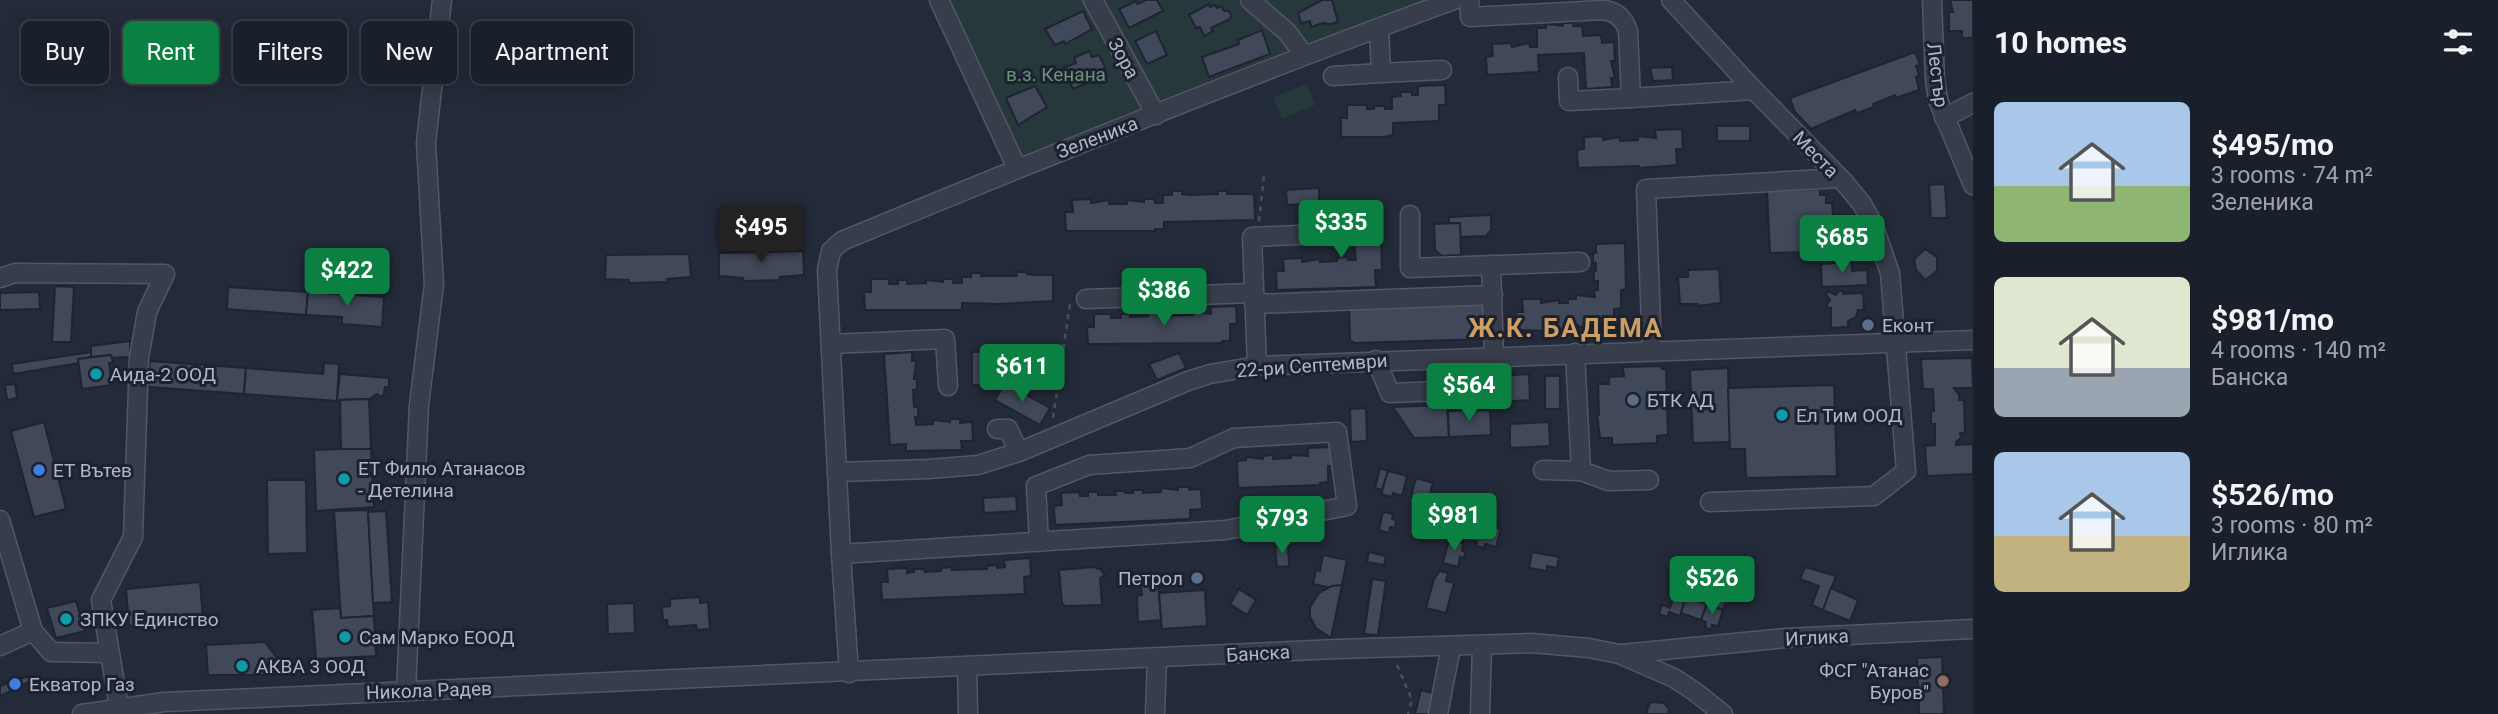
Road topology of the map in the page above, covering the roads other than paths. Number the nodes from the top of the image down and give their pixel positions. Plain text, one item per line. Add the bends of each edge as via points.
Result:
1 (442, 0) edge
2 (939, 0) edge
3 (1093, 0) edge
4 (1250, 0) edge
5 (1454, 0) edge
6 (1469, 0) edge
7 (1671, 0) edge
8 (1932, 0) edge
9 (1379, 29) junction
10 (1304, 55) junction
11 (1443, 70) dead end
12 (1381, 73) junction
13 (1333, 76) dead end
14 (1568, 77) dead end
15 (1754, 90) junction
16 (1631, 98) junction
17 (1973, 103) edge
18 (1156, 115) junction
19 (1944, 118) junction
20 (1017, 168) junction
21 (1840, 178) junction
22 (1973, 185) edge
23 (1410, 215) dead end
24 (1344, 233) dead end
25 (1580, 262) dead end
26 (1491, 265) junction
27 (0, 278) edge
28 (1493, 295) junction
29 (1086, 299) road end
30 (1254, 299) junction
31 (1973, 340) edge
32 (1896, 342) junction
33 (831, 344) junction
34 (1652, 351) junction
35 (1575, 354) junction
36 (1494, 357) junction
37 (1376, 360) junction
38 (1257, 366) junction
39 (947, 386) dead end
40 (997, 429) dead end
41 (1019, 452) junction
42 (1543, 470) dead end
43 (1581, 471) junction
44 (837, 472) junction
45 (1649, 480) dead end
46 (1710, 502) dead end
47 (0, 520) edge
48 (1039, 542) junction
49 (841, 555) junction
50 (1973, 629) edge
51 (33, 631) junction
52 (0, 646) edge
53 (1487, 646) junction
54 (1451, 647) junction
55 (109, 653) junction
56 (1619, 654) junction
57 (1157, 658) junction
58 (967, 666) junction
59 (849, 673) junction
60 (776, 676) joint
61 (406, 691) junction
62 (119, 707) junction
63 (1484, 707) edge
64 (165, 708) edge
65 (82, 714) edge
66 (968, 714) edge
67 (1156, 714) edge
68 (1438, 714) edge
69 (1723, 714) edge

1 - 61 street via 426,143 434,284 419,405
2 - 20 street
3 - 18 street, Зора
4 - 10 street via 1287,32
5 - 9 street, Зеленика
6 - 16 street via 1470,17 1603,10 1617,15 1628,31
7 - 15 street, Места
8 - 19 street, Лестър via 1935,80
9 - 10 street, Зеленика
9 - 12 street
10 - 18 street, Зеленика
11 - 12 street
12 - 13 street
14 - 16 street via 1569,101
15 - 16 street
15 - 21 street, Места
17 - 19 street
18 - 20 street, Зеленика
19 - 22 street, Лестър
20 - 33 street, Зеленика via 842,241 831,251 827,270
21 - 32 street, Места via 1862,204 1884,249
21 - 34 street via 1646,188
23 - 26 street via 1410,268
24 - 30 street via 1252,237
25 - 26 street
26 - 28 street
27 - 55 street via 16,273 165,274 147,312 139,358 132,537 101,600
28 - 30 street
28 - 36 street
29 - 30 street
30 - 38 street
31 - 32 street, 22-ри Септември
32 - 34 street, 22-ри Септември
32 - 46 street, Места via 1906,471 1874,496
33 - 39 street via 945,339
33 - 44 street
34 - 35 street, 22-ри Септември
35 - 36 street, 22-ри Септември
35 - 43 street
36 - 37 street, 22-ри Септември
36 - 37 street via 1486,389 1390,393
37 - 38 street, 22-ри Септември
38 - 41 street, 22-ри Септември via 1188,381
40 - 41 street via 1008,429
41 - 44 street, 22-ри Септември via 978,465
42 - 43 street
43 - 45 street via 1609,481
44 - 49 street
47 - 51 street
48 - 48 street via 1036,486 1089,465 1190,458 1234,439 1337,432 1347,506 1226,530
48 - 49 street
49 - 59 street
50 - 56 street, Иглика via 1786,638
51 - 52 street
51 - 55 street via 51,652
53 - 54 street, Банска
53 - 56 street, Банска via 1560,645
53 - 63 street
54 - 57 street, Банска
54 - 68 street
55 - 62 street
56 - 69 street, Банска via 1674,678
57 - 58 street, Банска
57 - 67 street
58 - 59 street, Банска
58 - 66 street
59 - 60 street, Банска
60 - 61 street, Никола Радев
61 - 64 street, Никола Радев
62 - 64 street, Никола Радев
62 - 65 street, Никола Радев

